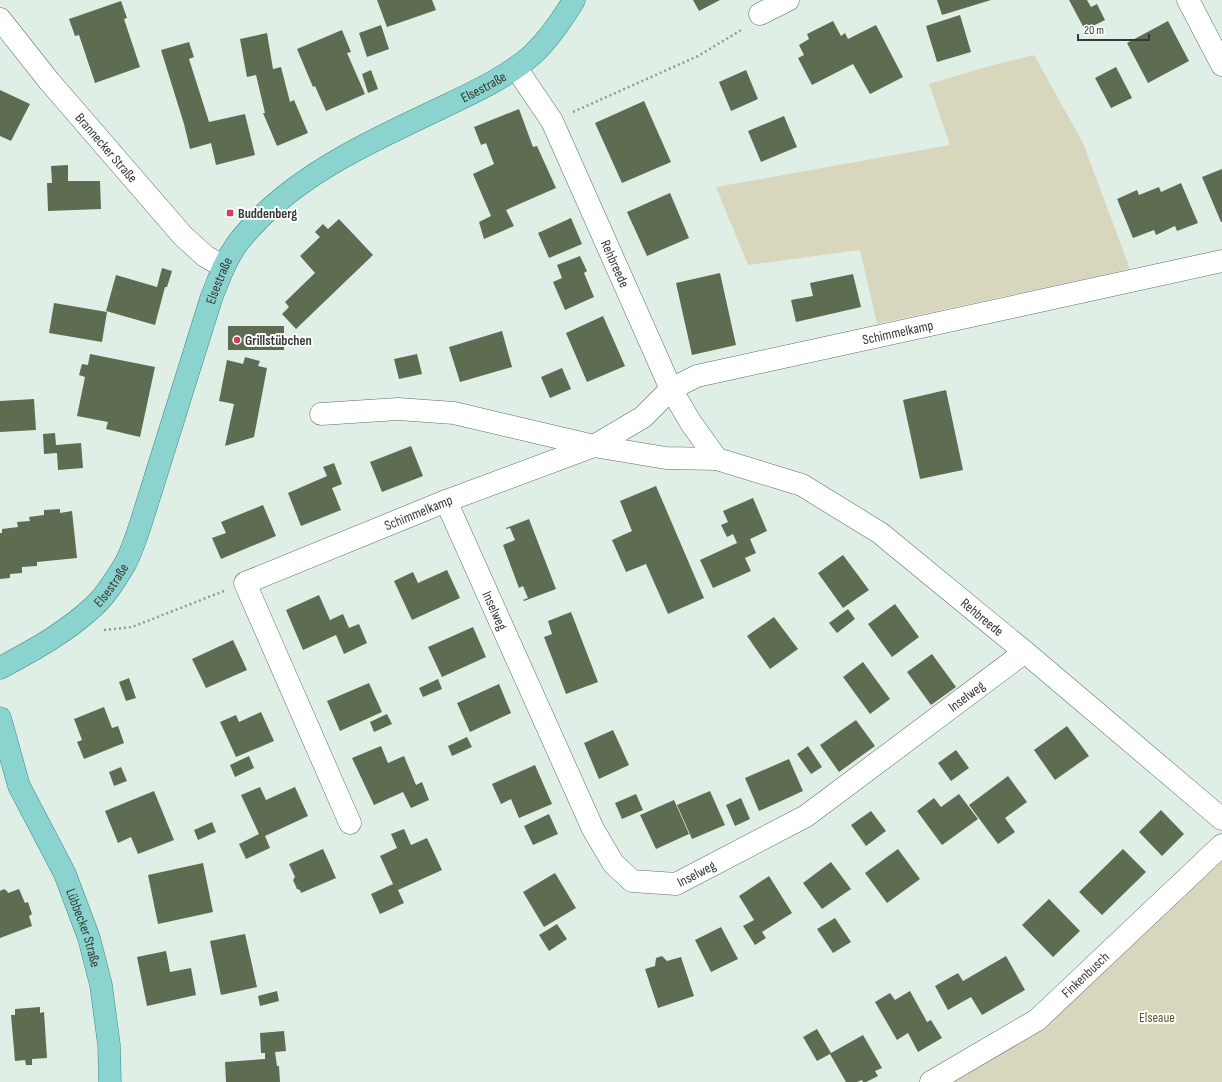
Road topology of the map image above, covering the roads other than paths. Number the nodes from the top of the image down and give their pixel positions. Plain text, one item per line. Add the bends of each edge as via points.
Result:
1 (574, 0) edge
2 (788, 0) edge
3 (1188, 0) edge
4 (760, 14) road end
5 (0, 18) edge
6 (1222, 65) edge
7 (516, 68) junction
8 (1222, 261) edge
9 (224, 267) junction
10 (671, 389) junction
11 (321, 414) dead end
12 (594, 446) junction
13 (717, 459) junction
14 (446, 501) junction
15 (1025, 652) junction
16 (0, 668) edge
17 (0, 718) edge
18 (0, 765) edge
19 (19, 786) junction
20 (1222, 819) edge
21 (350, 823) dead end
22 (1222, 845) edge
23 (110, 1082) edge
24 (931, 1082) edge

1 - 7 main road, Elsestraße via 556,28
2 - 4 street
3 - 6 street
5 - 9 street, Brannecker Straße via 49,81 183,236 205,256
7 - 9 main road, Elsestraße via 374,140 300,184 253,225 235,246
7 - 10 street, Rehbreede via 552,121
8 - 10 street, Schimmelkamp via 697,376
9 - 16 main road, Elsestraße via 211,299 137,535 125,563 93,608 68,628
10 - 12 street, Schimmelkamp via 642,417
10 - 13 street, Rehbreede
11 - 12 street via 398,409 454,413
12 - 13 street, Rehbreede via 666,458
12 - 14 street, Schimmelkamp
13 - 15 street, Rehbreede via 802,485 880,534
14 - 15 street, Inselweg via 593,829 613,863 632,881 676,884 806,816
14 - 21 street, Schimmelkamp via 245,583
15 - 20 street, Rehbreede
17 - 19 main road, Lübbecker Straße
18 - 19 main road, Lübbecker Straße
19 - 23 main road, Lübbecker Straße via 65,874 89,938 102,992 109,1045
22 - 24 street, Finkenbusch via 1037,1020

